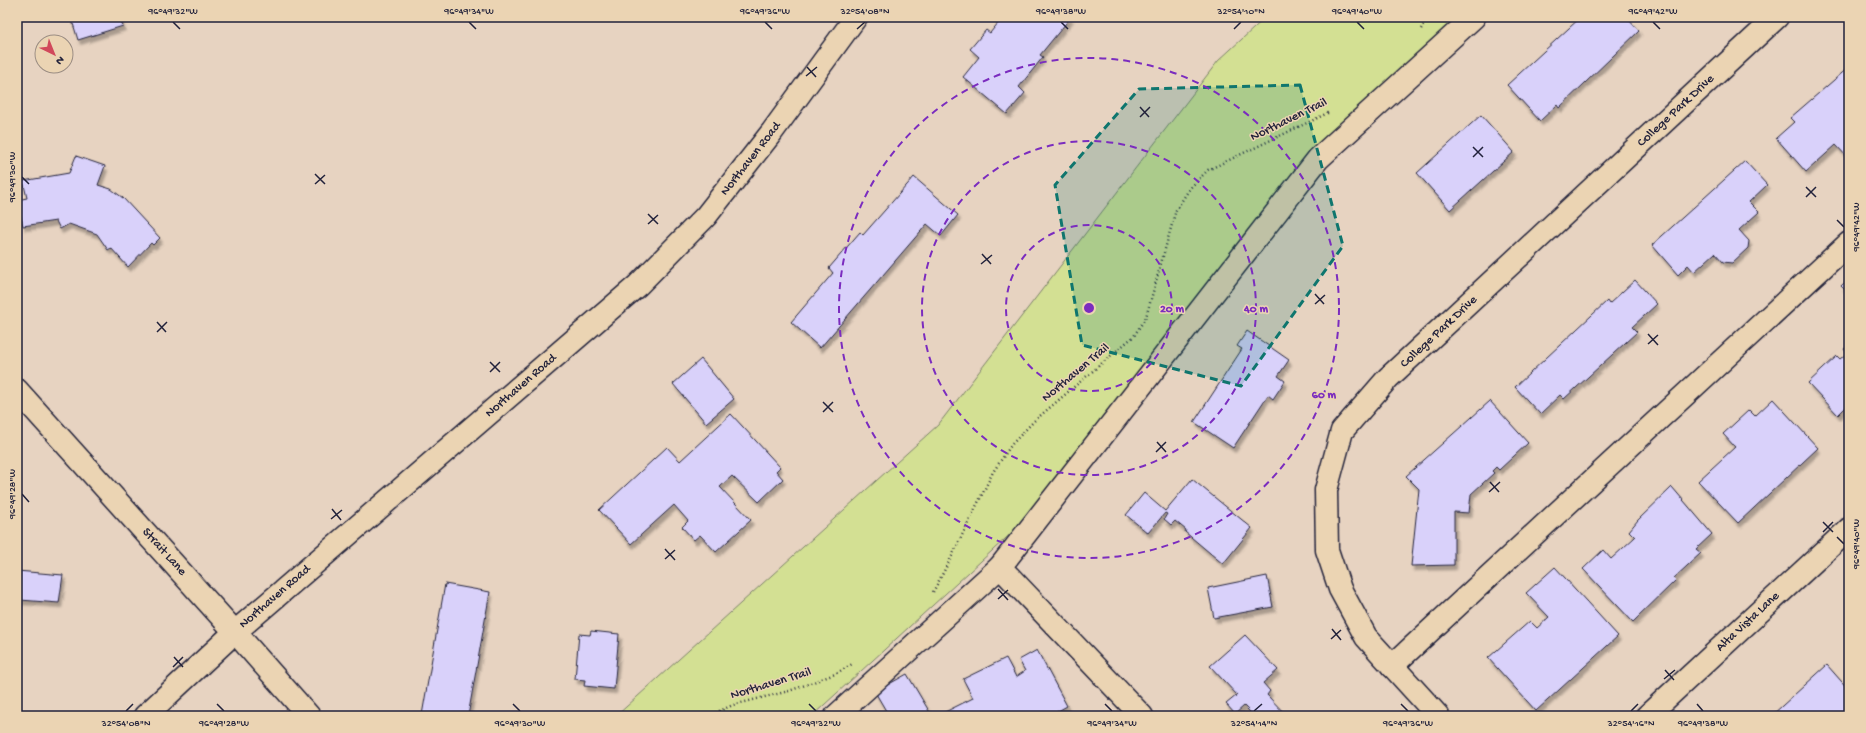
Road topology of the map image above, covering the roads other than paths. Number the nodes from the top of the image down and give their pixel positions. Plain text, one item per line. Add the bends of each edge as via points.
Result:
1 (856, 17) edge
2 (1474, 17) edge
3 (1778, 17) edge
4 (1849, 243) edge
5 (17, 390) edge
6 (1849, 529) edge
7 (1000, 566) junction
8 (235, 632) junction
9 (1392, 666) junction
10 (145, 716) edge
11 (309, 716) edge
12 (836, 716) edge
13 (1142, 716) edge
14 (1438, 716) edge
15 (1647, 716) edge

1 - 8 street, Northaven Road via 772,132 706,216 638,286
2 - 7 street via 1318,158
3 - 9 street, College Park Drive via 1388,378 1342,431 1326,490 1327,550 1340,589 1366,638
4 - 9 street
5 - 8 street, Strait Lane
6 - 15 street, Alta Vista Lane
7 - 12 street
7 - 13 street
8 - 10 street, Northaven Road
8 - 11 street, Strait Lane
9 - 14 street, College Park Drive

